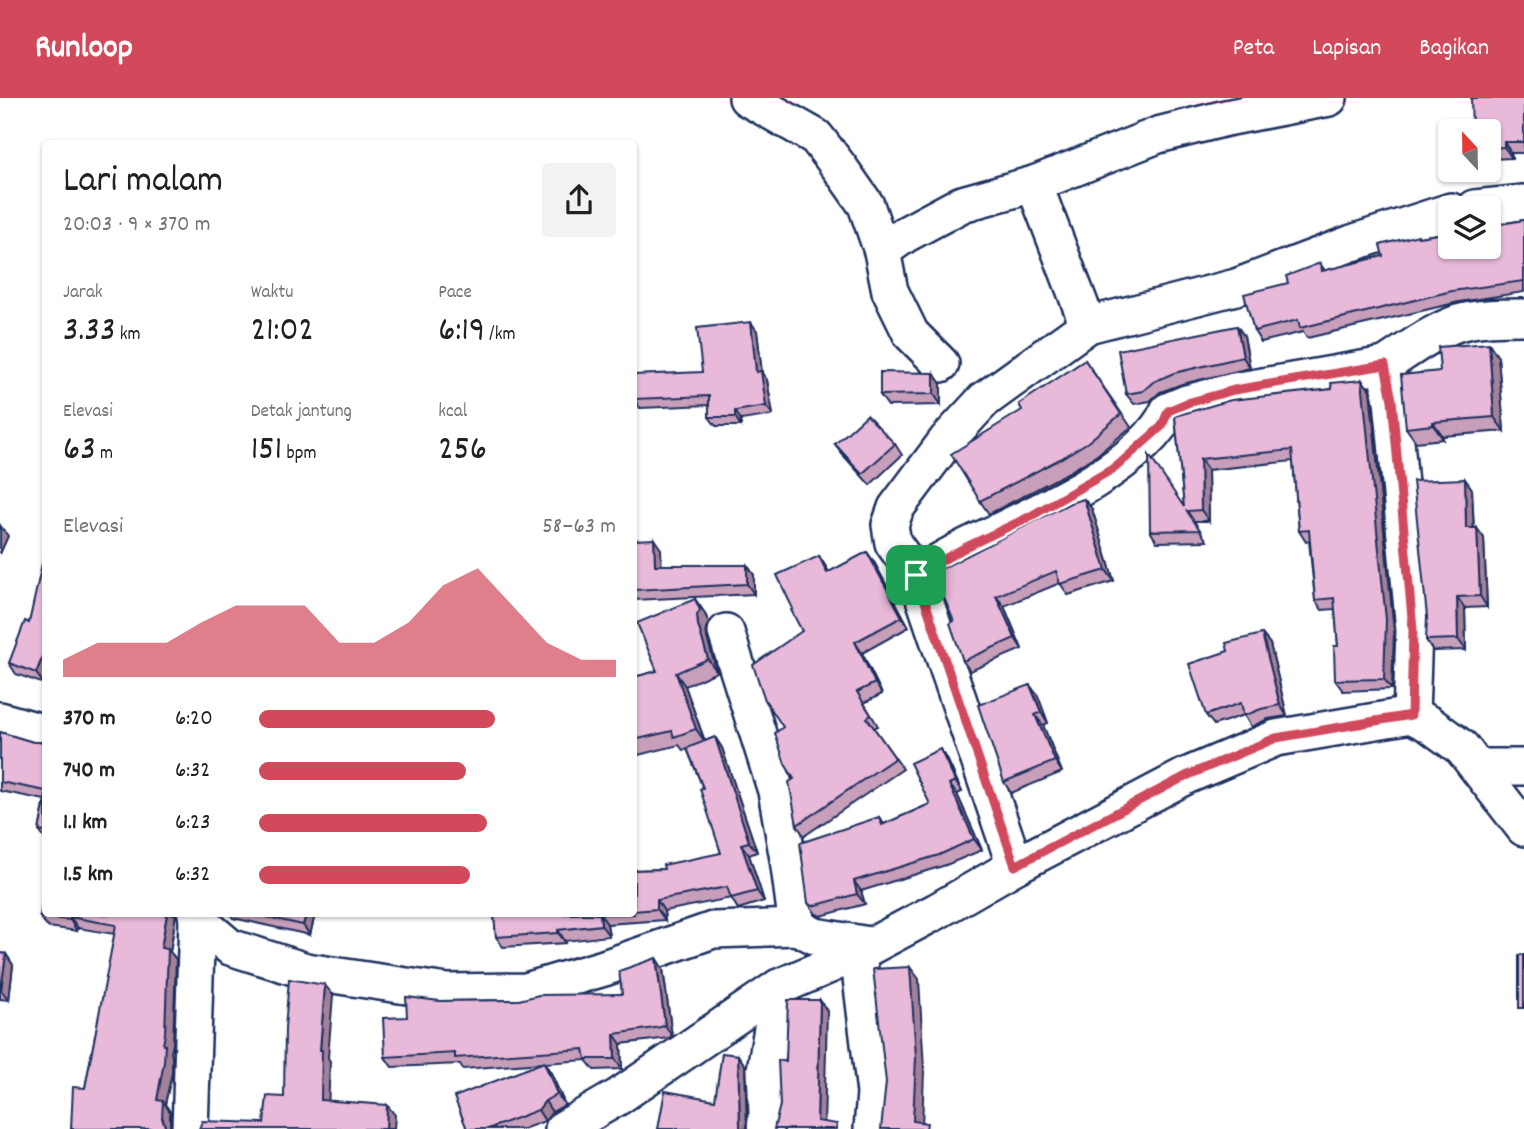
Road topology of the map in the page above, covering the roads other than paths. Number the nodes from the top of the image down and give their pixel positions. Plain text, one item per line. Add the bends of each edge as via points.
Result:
1 (747, 98) edge
2 (1329, 98) edge
3 (1034, 184) junction
4 (1524, 203) edge
5 (1501, 205) edge
6 (1438, 215) edge
7 (882, 251) junction
8 (1524, 317) edge
9 (1088, 325) junction
10 (941, 364) dead end
11 (1385, 365) junction
12 (916, 575) junction
13 (726, 632) dead end
14 (1411, 715) junction
15 (0, 720) edge
16 (42, 732) edge
17 (1477, 767) junction
18 (1524, 767) edge
19 (1524, 828) edge
20 (1015, 866) junction
21 (196, 917) edge
22 (197, 917) edge
23 (797, 926) junction
24 (864, 949) junction
25 (779, 987) junction
26 (190, 1129) edge
27 (563, 1129) edge
28 (765, 1129) edge
29 (872, 1129) edge

1 - 7 street via 816,137 866,205
2 - 3 street via 1158,135
3 - 7 street via 962,204
3 - 9 street
4 - 5 street
6 - 9 street via 1236,287
7 - 10 street via 890,291 911,334
8 - 11 street via 1458,323
9 - 12 street via 984,400 896,508 890,525 893,543
11 - 12 street via 1234,390 1168,411 1162,426 1116,467
11 - 14 street via 1413,629
12 - 20 street
13 - 23 street via 776,791
14 - 17 street via 1462,748
14 - 20 street via 1276,738 1186,776
15 - 16 street
17 - 18 street
17 - 19 street
20 - 24 street
21 - 26 street
22 - 23 street via 230,947 306,971 447,992 526,991 713,930
23 - 24 street via 815,936
24 - 25 street
24 - 29 street via 875,1093
25 - 27 street
25 - 28 street via 765,1070

